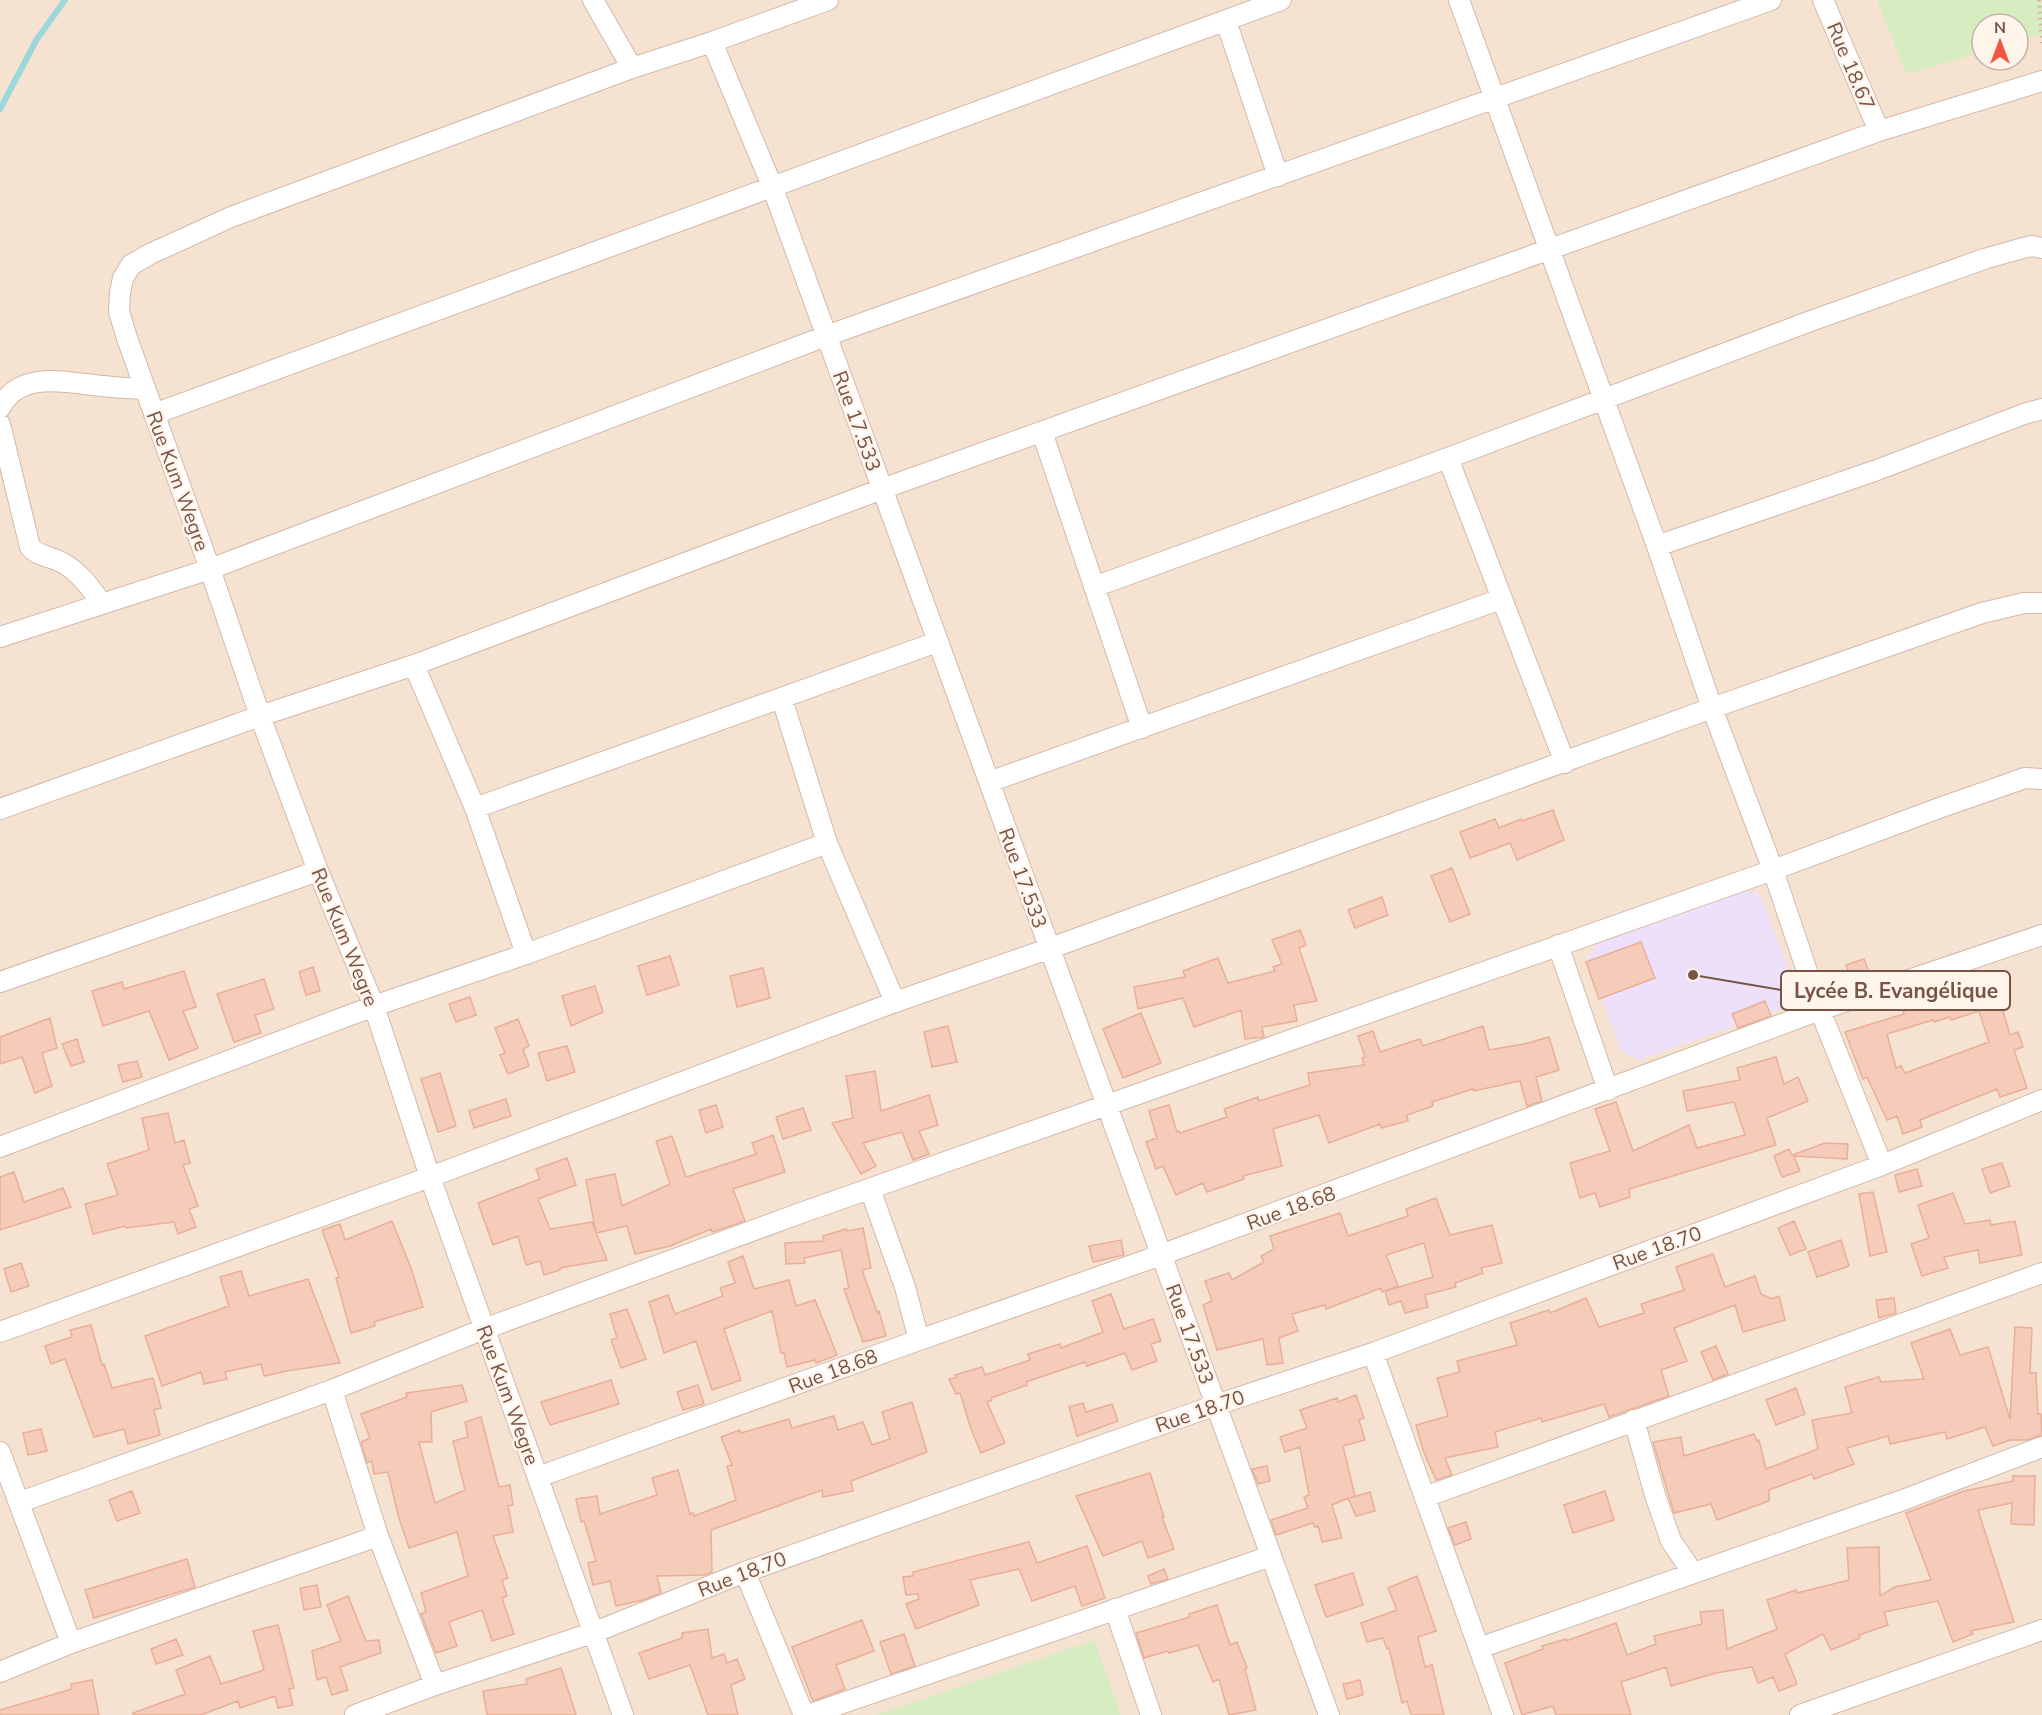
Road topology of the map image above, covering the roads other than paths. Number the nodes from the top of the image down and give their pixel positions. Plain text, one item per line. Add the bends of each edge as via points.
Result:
1 (593, 0) edge
2 (828, 0) edge
3 (1281, 0) edge
4 (1459, 0) edge
5 (1771, 0) edge
6 (1823, 0) edge
7 (1226, 21) junction
8 (712, 42) junction
9 (632, 68) junction
10 (2042, 81) edge
11 (1494, 99) junction
12 (1879, 131) junction
13 (1278, 176) junction
14 (772, 186) junction
15 (2042, 248) edge
16 (1550, 250) junction
17 (826, 336) junction
18 (145, 389) junction
19 (1602, 398) junction
20 (0, 408) edge
21 (2042, 409) edge
22 (154, 414) junction
23 (0, 424) edge
24 (1042, 432) junction
25 (1448, 458) junction
26 (882, 489) junction
27 (1657, 546) junction
28 (210, 569) junction
29 (1094, 587) junction
30 (1501, 599) junction
31 (2042, 603) edge
32 (102, 604) junction
33 (0, 637) edge
34 (938, 642) junction
35 (414, 664) junction
36 (782, 699) junction
37 (1712, 708) junction
38 (260, 716) junction
39 (1142, 728) junction
40 (1565, 763) junction
41 (2042, 779) edge
42 (989, 782) junction
43 (475, 808) junction
44 (0, 809) edge
45 (826, 843) junction
46 (1773, 870) junction
47 (318, 871) junction
48 (2042, 935) edge
49 (1558, 945) junction
50 (1048, 949) junction
51 (526, 954) junction
52 (0, 982) edge
53 (895, 1002) junction
54 (374, 1006) junction
55 (1820, 1010) junction
56 (1608, 1090) junction
57 (2042, 1100) edge
58 (1107, 1105) junction
59 (0, 1147) edge
60 (1882, 1165) junction
61 (430, 1177) junction
62 (870, 1189) junction
63 (1161, 1256) junction
64 (2042, 1273) edge
65 (484, 1329) junction
66 (0, 1332) edge
67 (919, 1340) junction
68 (1373, 1353) junction
69 (332, 1390) junction
70 (1216, 1405) junction
71 (1634, 1420) junction
72 (2042, 1447) edge
73 (0, 1452) edge
74 (538, 1477) junction
75 (1425, 1497) junction
76 (20, 1502) junction
77 (378, 1536) junction
78 (1270, 1556) junction
79 (745, 1572) junction
80 (1693, 1573) junction
81 (1115, 1610) junction
82 (2042, 1630) edge
83 (595, 1632) junction
84 (71, 1643) junction
85 (1479, 1648) junction
86 (0, 1672) edge
87 (435, 1685) junction
88 (355, 1715) edge
89 (623, 1715) edge
90 (806, 1715) edge
91 (1151, 1715) edge
92 (1329, 1715) edge
93 (1503, 1715) edge
94 (1800, 1715) edge

1 - 9 street
2 - 8 street, Rue Kum Wegre
3 - 7 street
4 - 11 street
5 - 11 street
6 - 12 street, Rue 18.67
7 - 13 street
7 - 14 street
8 - 9 street, Rue Kum Wegre
8 - 14 street, Rue 17.533
9 - 18 street, Rue Kum Wegre via 231,217 131,265 123,278 119,312
10 - 12 street
11 - 13 street
11 - 16 street
12 - 16 street
13 - 17 street
14 - 17 street, Rue 17.533
14 - 22 street
15 - 19 street via 2032,246 1984,259
16 - 19 street
16 - 24 street
17 - 26 street, Rue 17.533
17 - 28 street
18 - 20 street via 53,379 26,385 5,399
18 - 22 street, Rue Kum Wegre
19 - 25 street
19 - 27 street
21 - 27 street
22 - 28 street, Rue Kum Wegre
23 - 32 street via 30,546 66,565
24 - 26 street
24 - 29 street
25 - 29 street
25 - 30 street
26 - 34 street, Rue 17.533
26 - 35 street
27 - 37 street
28 - 32 street
28 - 38 street, Rue Kum Wegre
29 - 39 street
30 - 39 street
30 - 40 street
31 - 37 street via 1982,613
32 - 33 street
34 - 36 street
34 - 42 street, Rue 17.533
35 - 38 street
35 - 43 street
36 - 43 street
36 - 45 street
37 - 40 street
37 - 46 street
38 - 44 street
38 - 47 street, Rue Kum Wegre
39 - 42 street
40 - 50 street
41 - 46 street via 2025,778 2004,785
42 - 50 street, Rue 17.533
43 - 51 street
45 - 51 street
45 - 53 street
46 - 49 street
46 - 55 street
47 - 52 street
47 - 54 street, Rue Kum Wegre
48 - 55 street, Rue 18.68
49 - 56 street
49 - 58 street
50 - 53 street
50 - 58 street, Rue 17.533
51 - 54 street
53 - 61 street
54 - 59 street
54 - 61 street, Rue Kum Wegre
55 - 56 street, Rue 18.68
55 - 60 street
56 - 63 street, Rue 18.68
57 - 60 street, Rue 18.70
58 - 62 street
58 - 63 street, Rue 17.533
60 - 68 street, Rue 18.70
61 - 65 street, Rue Kum Wegre
61 - 66 street
62 - 65 street
62 - 67 street via 905,1287
63 - 67 street, Rue 18.68
63 - 70 street, Rue 17.533
64 - 71 street
65 - 69 street
65 - 74 street, Rue Kum Wegre
67 - 74 street, Rue 18.68
68 - 70 street, Rue 18.70
68 - 75 street
69 - 76 street
69 - 77 street
70 - 78 street, Rue 17.533
70 - 79 street, Rue 18.70
71 - 75 street
71 - 80 street via 1671,1541
72 - 80 street
73 - 76 street
74 - 83 street, Rue Kum Wegre
75 - 85 street
76 - 84 street
77 - 84 street
77 - 87 street
78 - 81 street
78 - 92 street, Rue 17.533
79 - 83 street, Rue 18.70
79 - 90 street
80 - 85 street
81 - 90 street
81 - 91 street
82 - 94 street
83 - 87 street, Rue 18.70
83 - 89 street, Rue Kum Wegre
84 - 86 street
85 - 93 street
87 - 88 street, Rue 18.70

